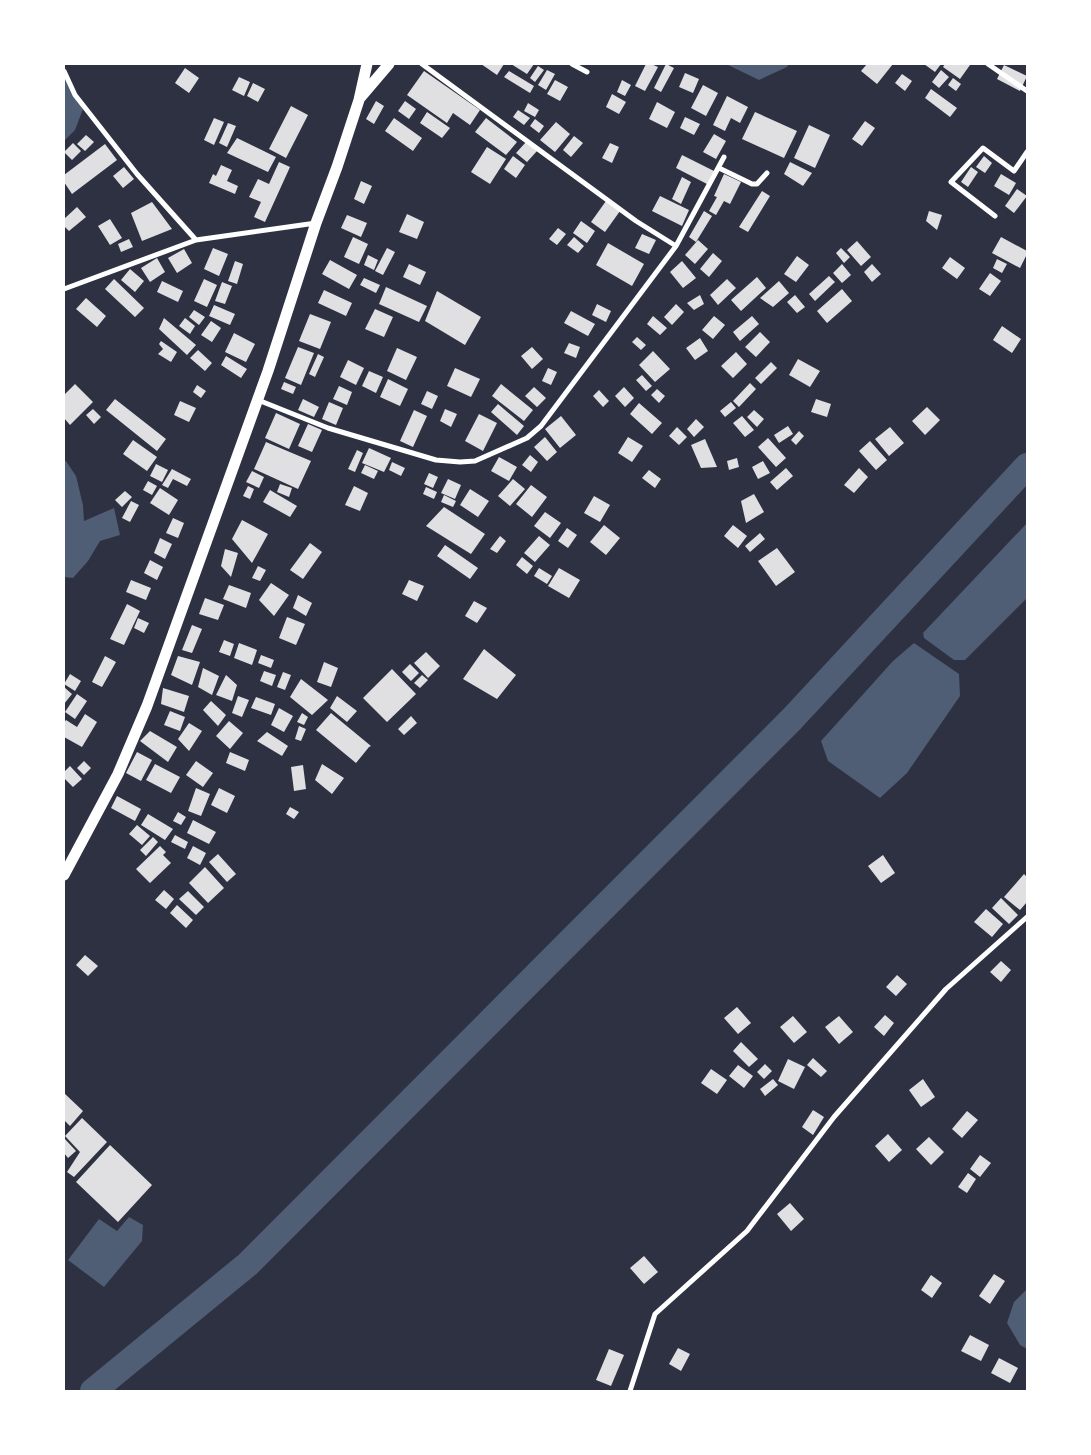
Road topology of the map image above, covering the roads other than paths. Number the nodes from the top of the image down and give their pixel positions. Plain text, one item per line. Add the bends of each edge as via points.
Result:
1 (367, 64) edge
2 (389, 64) edge
3 (422, 64) edge
4 (572, 64) edge
5 (988, 64) edge
6 (64, 71) edge
7 (587, 72) dead end
8 (1027, 91) edge
9 (359, 100) junction
10 (1027, 152) edge
11 (724, 157) dead end
12 (719, 168) junction
13 (766, 173) dead end
14 (995, 216) dead end
15 (316, 223) junction
16 (196, 240) junction
17 (676, 246) junction
18 (64, 290) edge
19 (258, 400) junction
20 (64, 875) edge
21 (1027, 916) edge
22 (630, 1391) edge

1 - 9 highway
2 - 9 highway
3 - 17 street via 636,221
4 - 7 street
5 - 8 street
6 - 16 street via 75,96 136,174
9 - 15 highway
10 - 14 street via 1014,171 984,148 951,182
11 - 12 street
12 - 13 street via 752,184 757,184
12 - 17 street
15 - 16 street
15 - 19 highway
16 - 18 street
17 - 19 street via 541,426 527,438 476,461 436,460 328,428
19 - 20 highway via 147,706 118,774
21 - 22 street via 946,989 834,1117 747,1231 655,1314

